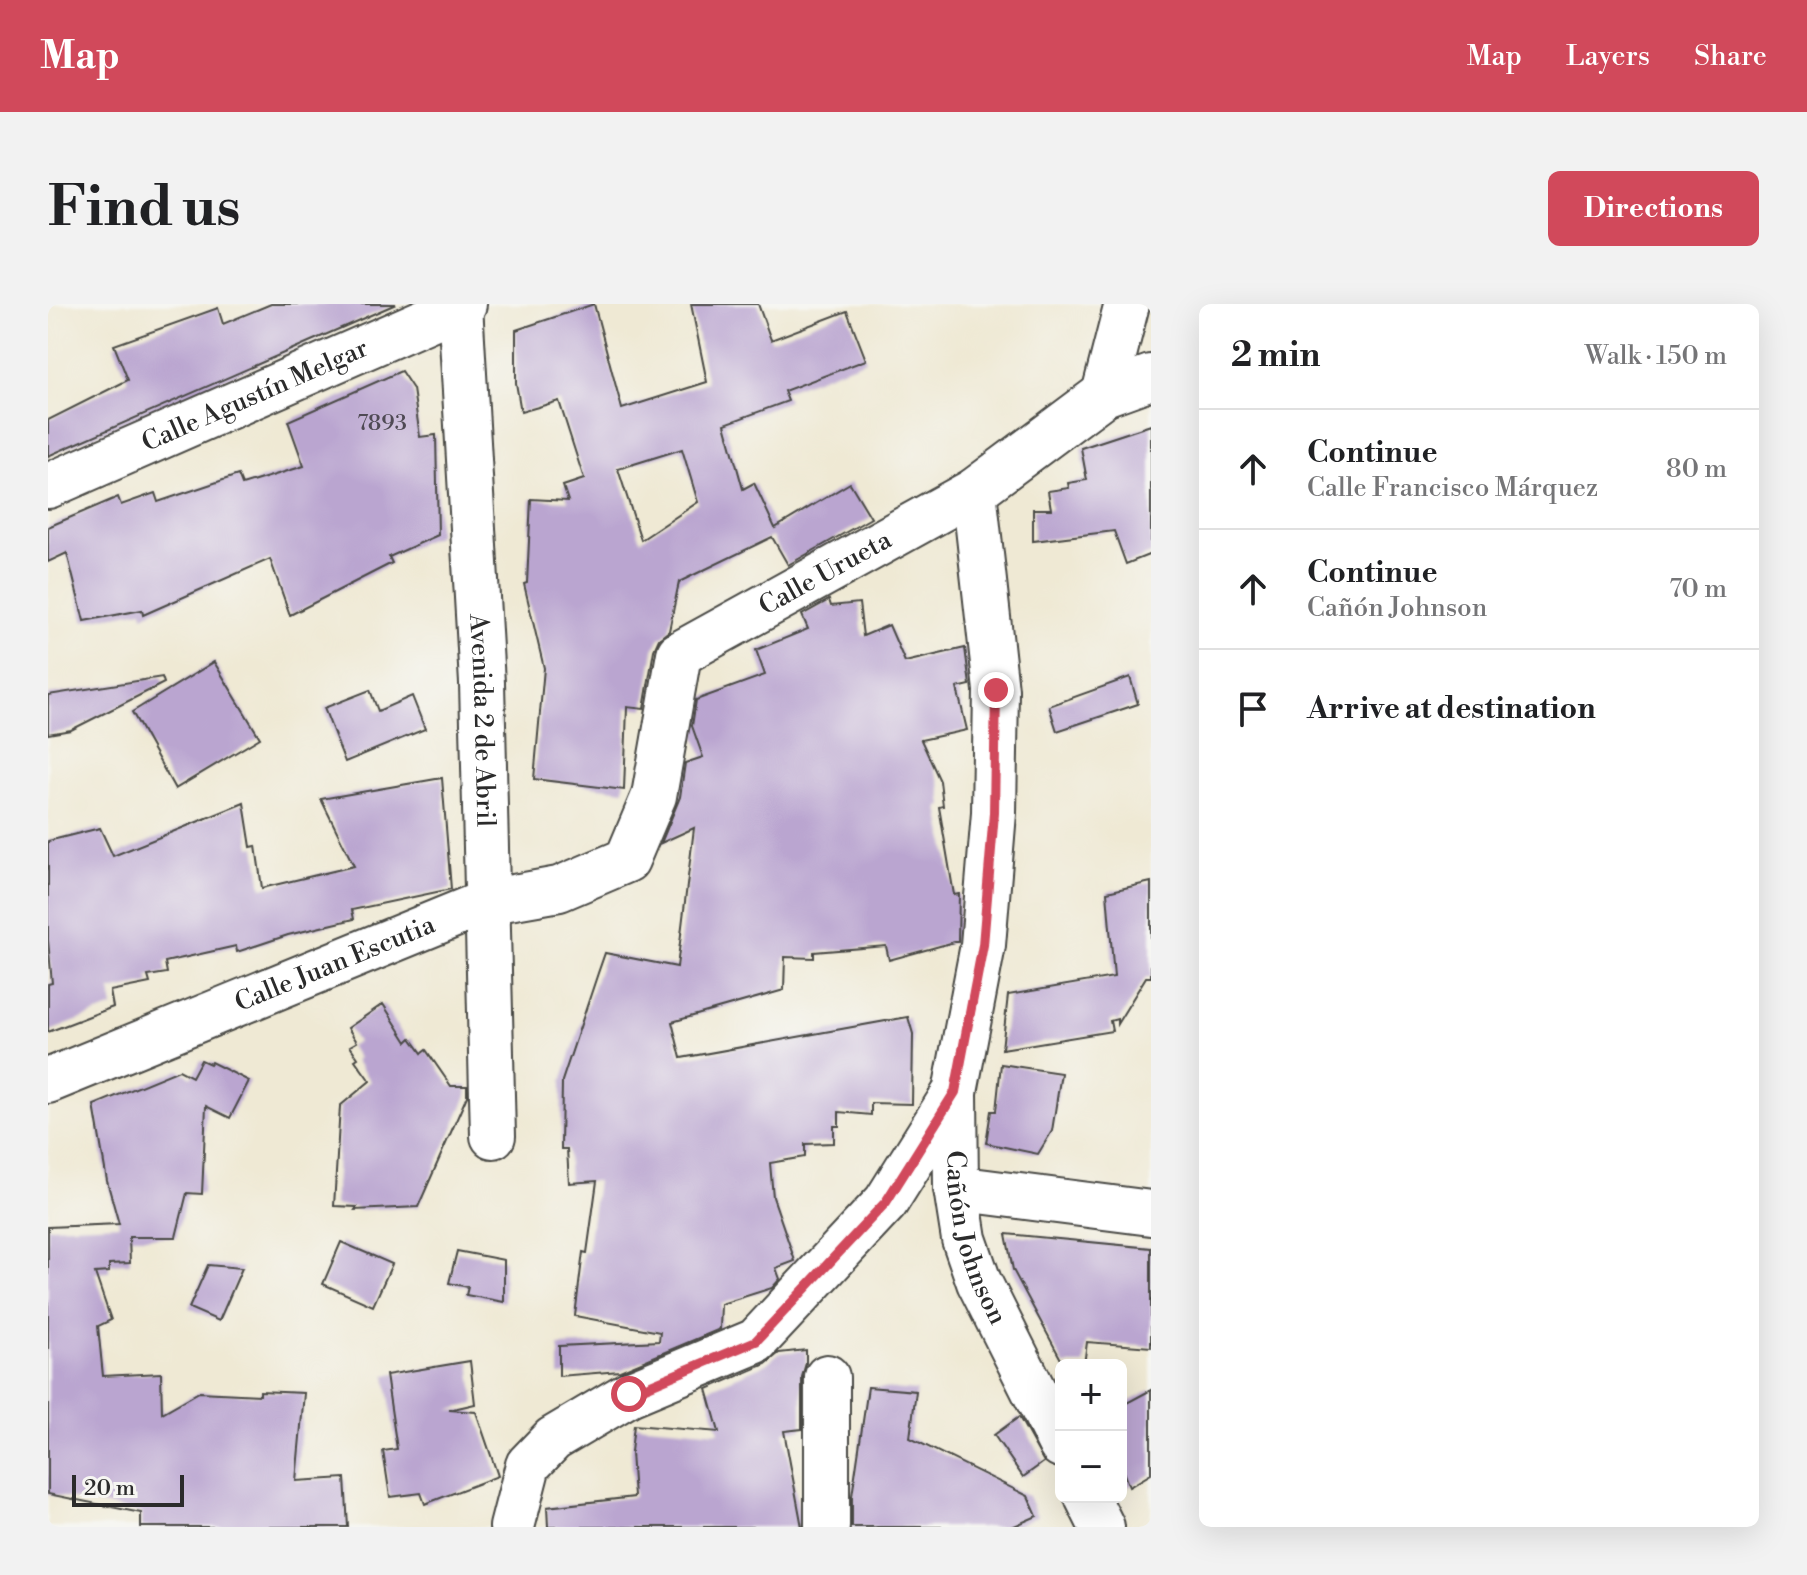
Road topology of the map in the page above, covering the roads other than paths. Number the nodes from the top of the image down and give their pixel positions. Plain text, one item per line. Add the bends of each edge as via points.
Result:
1 (462, 304) edge
2 (1127, 304) edge
3 (1151, 377) edge
4 (1104, 394) junction
5 (48, 486) edge
6 (974, 491) junction
7 (627, 860) joint
8 (486, 902) junction
9 (48, 1081) edge
10 (955, 1092) junction
11 (493, 1136) dead end
12 (956, 1188) junction
13 (1151, 1213) edge
14 (827, 1377) dead end
15 (1055, 1433) edge
16 (1090, 1503) edge
17 (512, 1527) edge
18 (827, 1527) edge
19 (1102, 1527) edge

1 - 5 street, Calle Agustín Melgar
1 - 8 street, Avenida 2 de Abril via 482,683
2 - 4 street
3 - 4 street, Calle Urueta
4 - 6 street, Calle Urueta
6 - 7 street, Calle Urueta via 679,654 654,796
6 - 10 street, Cañón Johnson via 996,690 994,813 983,945
7 - 8 street, Calle Juan Escutia via 559,889
8 - 9 street, Calle Juan Escutia
8 - 11 street, Avenida 2 de Abril
10 - 12 street, Cañón Johnson
10 - 17 street via 886,1202 756,1341 629,1394 553,1439 528,1465
12 - 13 street
12 - 15 street, Cañón Johnson via 964,1239 979,1282
14 - 18 street
16 - 19 street

